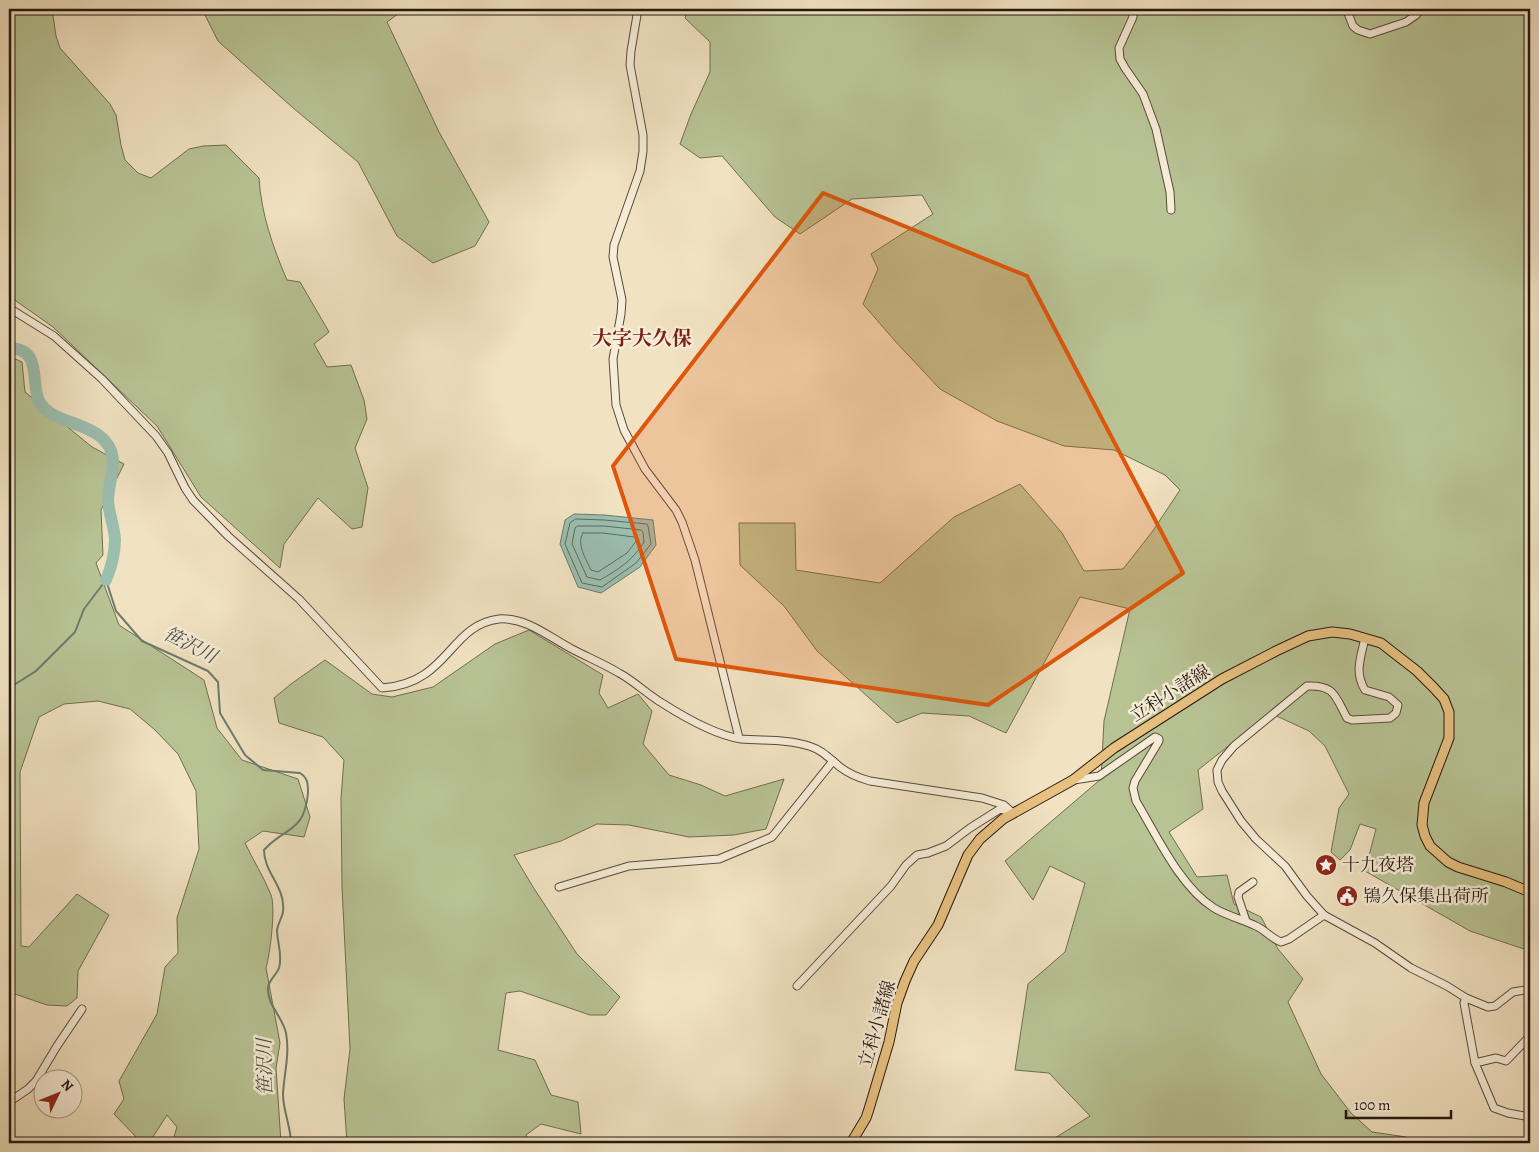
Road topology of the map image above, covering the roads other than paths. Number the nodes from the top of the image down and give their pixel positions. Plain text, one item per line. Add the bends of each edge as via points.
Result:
1 (638, 9) edge
2 (1133, 9) edge
3 (1349, 9) edge
4 (1420, 9) edge
5 (1171, 210) dead end
6 (9, 308) edge
7 (1365, 638) junction
8 (739, 738) junction
9 (833, 761) junction
10 (1073, 780) junction
11 (1013, 813) junction
12 (1253, 882) dead end
13 (559, 887) dead end
14 (1530, 892) edge
15 (1324, 914) junction
16 (1246, 922) junction
17 (797, 986) dead end
18 (1530, 989) edge
19 (1466, 998) junction
20 (82, 1009) dead end
21 (1530, 1036) edge
22 (1475, 1063) junction
23 (9, 1102) edge
24 (1530, 1117) edge
25 (851, 1143) edge

1 - 8 street via 630,66 643,151 640,171 614,245 613,257 622,300 613,359 616,405 624,430 645,469 682,522 695,560
2 - 5 street via 1133,17 1119,48 1120,60 1143,94 1156,129
3 - 4 street via 1353,26 1370,34 1406,22
6 - 8 street via 54,336 102,378 156,436 194,500 228,536 299,599 382,688 408,683 426,674 454,645 484,622 511,620 536,627 620,673 660,702 697,723
7 - 10 main road, 立科小諸線 via 1332,632 1308,636 1276,651 1222,679 1143,728
7 - 14 main road, 立科小諸線 via 1381,643 1418,671 1444,699 1449,712 1450,738 1422,814 1422,825 1430,846 1458,867
7 - 15 street via 1358,666 1359,681 1365,690 1389,698 1398,705 1396,713 1390,718 1352,720 1347,718 1333,692 1321,685 1307,686 1234,746 1217,770 1222,791 1241,822 1285,866
8 - 9 street via 799,743 822,751
9 - 11 street via 854,776 870,781 982,798 1004,805
9 - 13 street via 772,837 719,859 629,866
10 - 11 main road, 立科小諸線
10 - 16 street via 1099,776 1155,737 1158,739 1135,781 1136,801 1186,883 1214,908
11 - 17 street via 1000,809 946,846 917,855
11 - 25 main road, 立科小諸線 via 980,839 968,855 938,925 914,961 897,1002 889,1042 866,1118
12 - 16 street via 1239,892 1238,897
15 - 16 street via 1282,942
15 - 19 street
18 - 19 street via 1513,992 1495,1006 1488,1007
19 - 22 street via 1464,1003
20 - 23 street via 36,1081
21 - 22 street via 1506,1061 1496,1058
22 - 24 street via 1494,1108

